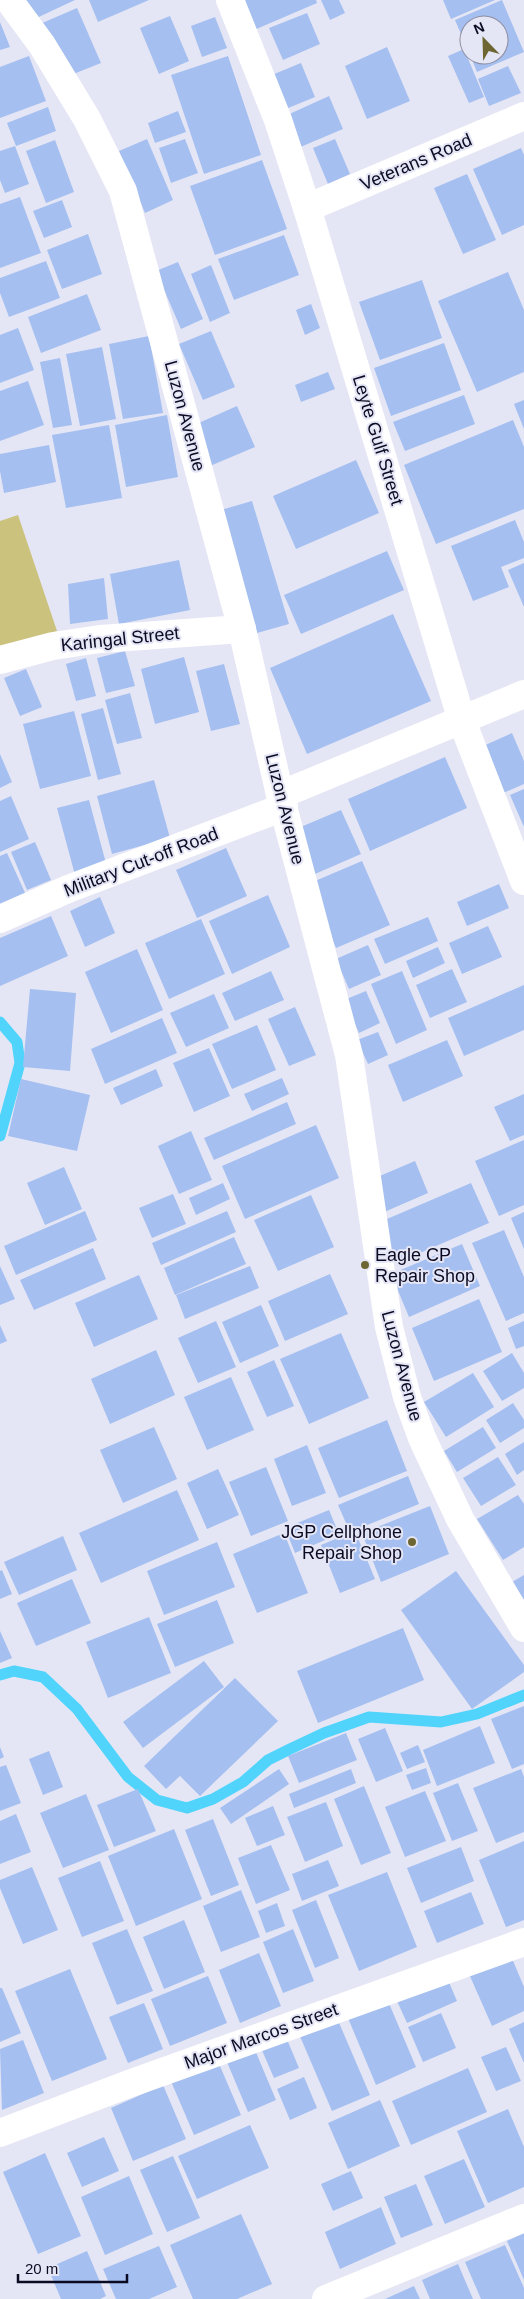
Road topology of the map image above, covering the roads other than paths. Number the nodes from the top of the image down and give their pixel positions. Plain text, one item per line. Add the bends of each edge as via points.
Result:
1 (9, 0) edge
2 (230, 0) edge
3 (524, 116) edge
4 (307, 208) junction
5 (242, 629) junction
6 (0, 660) edge
7 (524, 694) edge
8 (462, 721) junction
9 (282, 801) junction
10 (524, 881) edge
11 (0, 919) edge
12 (524, 1628) edge
13 (524, 1942) edge
14 (0, 2133) edge
15 (524, 2218) edge
16 (326, 2299) edge

1 - 5 street, Luzon Avenue via 42,45 87,119 123,191
2 - 4 street, Leyte Gulf Street via 278,120
3 - 4 street, Veterans Road
4 - 8 street, Leyte Gulf Street
5 - 6 street, Karingal Street via 100,639 53,646
5 - 9 street, Luzon Avenue
7 - 8 street, Military Cut-off Road
8 - 9 street, Military Cut-off Road
8 - 10 street, Leyte Gulf Street
9 - 11 street, Military Cut-off Road
9 - 12 street, Luzon Avenue via 349,1055 389,1327 407,1397 460,1519
13 - 14 street, Major Marcos Street
15 - 16 street

